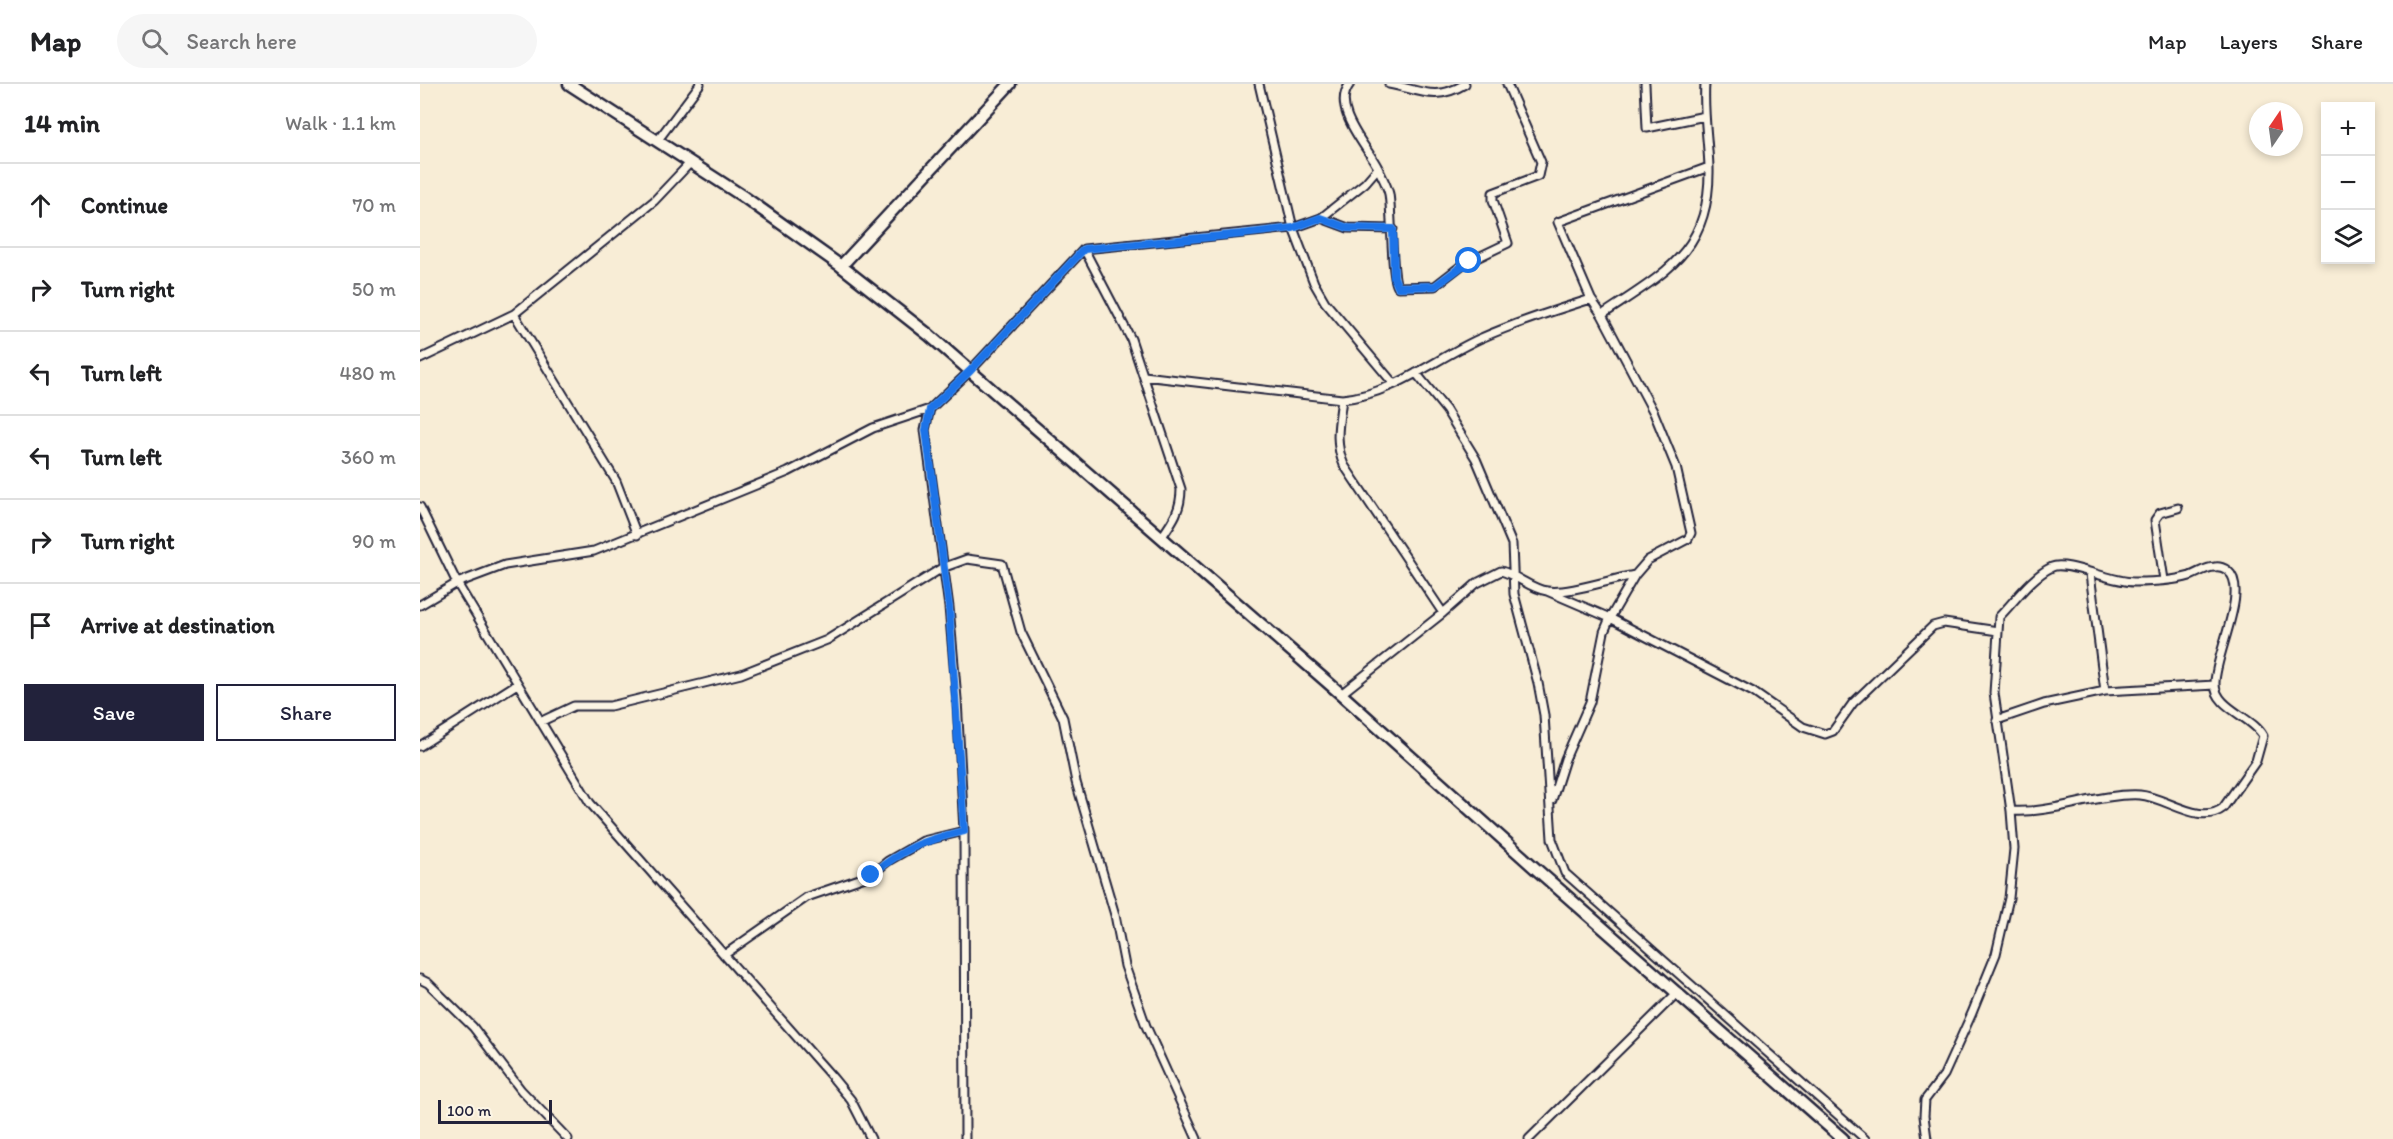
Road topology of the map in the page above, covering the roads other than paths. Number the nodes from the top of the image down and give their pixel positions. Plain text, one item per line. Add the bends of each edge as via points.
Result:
1 (569, 84) edge
2 (700, 84) edge
3 (1010, 84) edge
4 (1259, 84) edge
5 (1350, 84) edge
6 (1389, 84) edge
7 (1465, 84) edge
8 (1507, 84) edge
9 (1645, 84) edge
10 (1705, 84) edge
11 (1456, 87) edge
12 (1704, 116) junction
13 (658, 140) junction
14 (691, 162) junction
15 (1709, 167) junction
16 (1378, 168) junction
17 (1320, 218) junction
18 (1293, 228) junction
19 (1393, 229) junction
20 (1084, 249) junction
21 (841, 266) junction
22 (1591, 299) junction
23 (514, 314) junction
24 (1602, 315) junction
25 (420, 359) edge
26 (970, 371) junction
27 (1416, 373) junction
28 (1144, 376) junction
29 (1393, 383) junction
30 (1342, 399) junction
31 (930, 409) junction
32 (420, 507) edge
33 (2178, 508) dead end
34 (637, 535) junction
35 (1161, 538) junction
36 (942, 568) junction
37 (2090, 574) junction
38 (1514, 575) junction
39 (1635, 575) junction
40 (2164, 580) junction
41 (457, 583) junction
42 (1547, 591) junction
43 (420, 605) edge
44 (1443, 613) junction
45 (1610, 618) junction
46 (1998, 631) junction
47 (517, 684) junction
48 (2215, 685) junction
49 (2105, 691) junction
50 (1341, 694) junction
51 (1996, 720) junction
52 (542, 722) junction
53 (420, 746) edge
54 (1551, 802) junction
55 (2011, 811) junction
56 (964, 831) junction
57 (724, 955) junction
58 (420, 979) edge
59 (1678, 992) junction
60 (568, 1139) edge
61 (871, 1139) edge
62 (965, 1139) edge
63 (1197, 1139) edge
64 (1529, 1139) edge
65 (1843, 1139) edge
66 (1865, 1139) edge
67 (1927, 1139) edge

1 - 13 main road
2 - 13 street
3 - 21 main road
4 - 18 street
5 - 16 street via 1344,93 1346,113
6 - 11 street via 1436,95
7 - 11 street
8 - 19 street via 1541,162 1538,176 1493,193 1508,243 1462,265 1435,286 1404,288 1394,283
9 - 12 street via 1647,128
10 - 12 street
12 - 15 street
13 - 14 main road
14 - 21 main road
14 - 23 street via 645,209
15 - 22 street via 1558,222
15 - 24 street via 1704,213 1691,245 1666,270
16 - 17 street
16 - 19 street via 1388,188
17 - 18 street
17 - 19 street via 1348,228
18 - 20 street
18 - 29 street via 1325,302
20 - 26 street
20 - 28 street via 1122,319
21 - 26 main road
22 - 24 street
22 - 27 street via 1479,339
23 - 25 street
23 - 34 street via 616,481
24 - 39 street via 1654,413 1676,467 1691,533 1688,539 1657,553
26 - 31 street
26 - 35 main road
27 - 29 street
27 - 38 street via 1446,410 1476,459 1512,544
28 - 30 street
28 - 35 street via 1181,489 1181,506
29 - 30 street via 1371,394
30 - 44 street via 1337,449 1344,465
31 - 34 street via 873,428 788,472
31 - 36 street via 926,430
32 - 41 street
33 - 40 street via 2160,513 2155,520
34 - 41 street via 594,551 505,565
35 - 50 main road
36 - 52 street via 827,640 777,662 610,706 574,706
36 - 56 street via 957,699
36 - 63 street via 967,559 1002,564 1006,571 1021,632 1063,718 1125,966 1146,1026
37 - 40 street via 2133,582
37 - 46 street via 2064,564 2052,567 1999,617
37 - 49 street
38 - 42 street
38 - 44 street via 1500,571 1490,575
38 - 54 street via 1514,594 1544,715
39 - 42 street
39 - 45 street
40 - 48 street via 2217,566 2228,570 2235,581 2236,599
41 - 43 street
41 - 47 street
42 - 45 street
44 - 50 street
45 - 46 street via 1753,693 1803,727 1825,734 1833,731 1853,703 1933,626 1944,623
45 - 54 street via 1590,702
46 - 51 street
47 - 52 street
47 - 53 street
48 - 49 street
48 - 55 street via 2223,701 2258,727 2263,736 2256,761 2216,813 2201,814 2168,801 2133,795 2113,795 2029,813
49 - 51 street via 2044,704
50 - 59 main road
51 - 55 street
52 - 57 street via 590,803
54 - 66 street via 1552,840 1565,873
55 - 67 street via 2013,860 2006,920 1959,1044 1944,1075 1925,1100
56 - 57 street via 923,841 871,875 807,897
56 - 62 street
57 - 61 street via 851,1100
58 - 60 street via 473,1027 521,1090
59 - 64 street
59 - 65 main road

